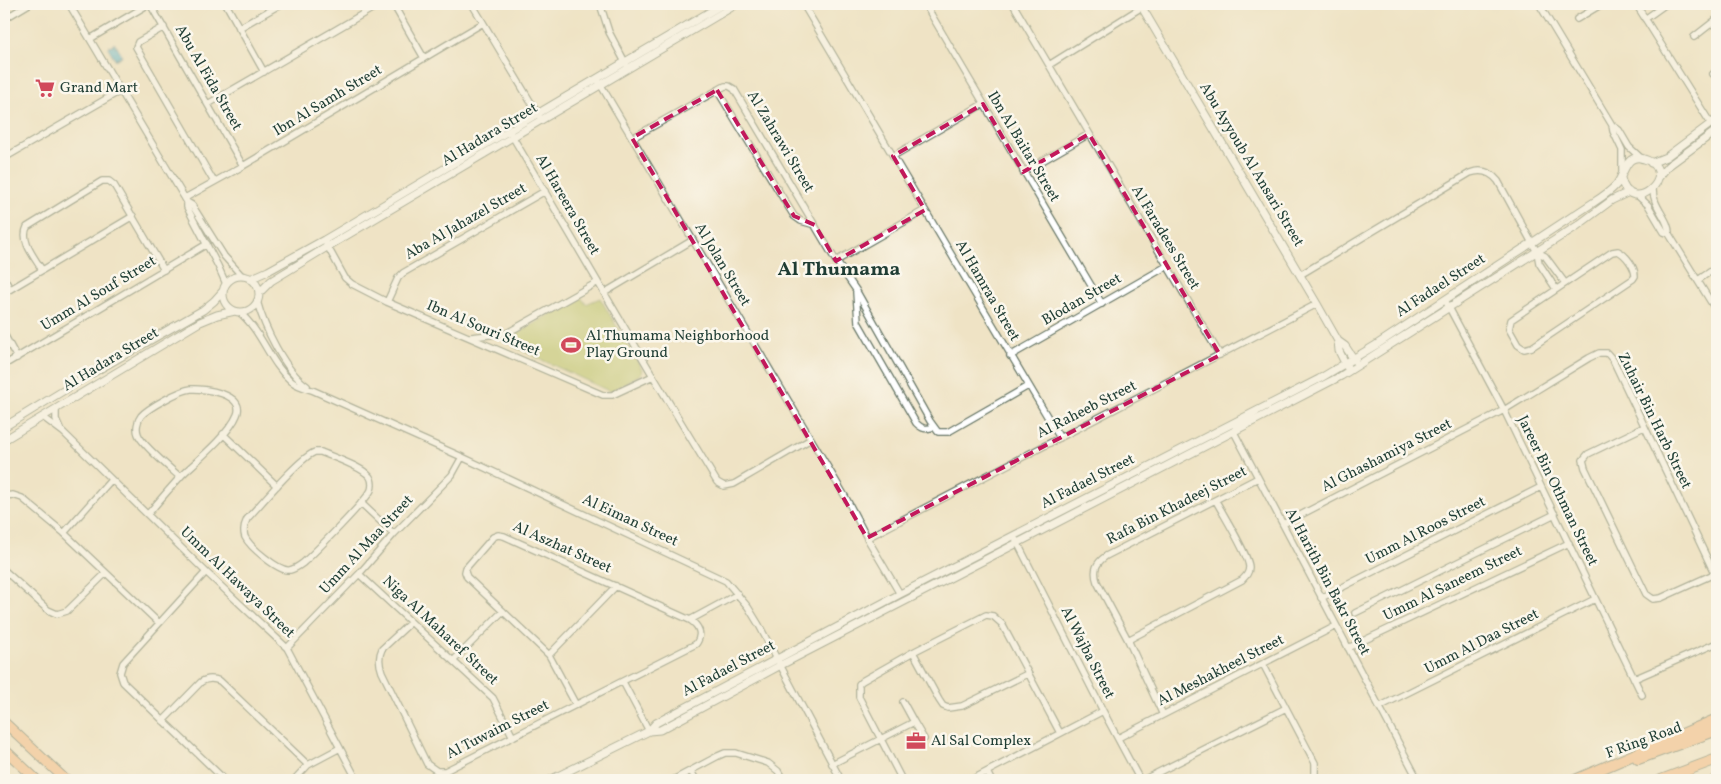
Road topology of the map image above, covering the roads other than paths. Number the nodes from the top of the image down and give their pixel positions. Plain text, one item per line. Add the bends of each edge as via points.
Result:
1 (29, 4) edge
2 (69, 4) edge
3 (150, 4) edge
4 (226, 4) edge
5 (281, 4) edge
6 (380, 4) edge
7 (393, 4) edge
8 (472, 4) edge
9 (601, 4) edge
10 (723, 4) edge
11 (738, 4) edge
12 (803, 4) edge
13 (925, 4) edge
14 (1012, 4) edge
15 (1539, 4) edge
16 (1602, 4) edge
17 (1636, 4) edge
18 (1666, 4) edge
19 (1141, 6) edge
20 (4, 19) edge
21 (1577, 19) dead end
22 (1645, 19) junction
23 (1717, 19) edge
24 (483, 23) junction
25 (164, 27) junction
26 (240, 28) junction
27 (1694, 36) dead end
28 (90, 39) junction
29 (424, 58) junction
30 (627, 65) junction
31 (1049, 65) junction
32 (264, 72) junction
33 (599, 82) junction
34 (717, 90) junction
35 (120, 91) junction
36 (208, 104) junction
37 (983, 104) junction
38 (539, 117) junction
39 (1717, 119) edge
40 (1711, 124) junction
41 (1612, 125) junction
42 (1717, 130) edge
43 (511, 134) junction
44 (1089, 134) junction
45 (632, 138) junction
46 (893, 156) junction
47 (4, 158) edge
48 (1642, 159) junction
49 (1652, 163) junction
50 (243, 166) junction
51 (1622, 170) junction
52 (1023, 172) junction
53 (1621, 178) junction
54 (1658, 179) junction
55 (214, 182) junction
56 (1653, 188) junction
57 (544, 191) junction
58 (1629, 192) junction
59 (1637, 195) junction
60 (186, 200) junction
61 (925, 210) junction
62 (1577, 214) junction
63 (133, 216) junction
64 (1580, 224) junction
65 (815, 225) junction
66 (1669, 234) junction
67 (693, 240) junction
68 (1532, 243) junction
69 (207, 244) junction
70 (325, 244) junction
71 (1537, 252) junction
72 (836, 261) junction
73 (1167, 266) junction
74 (1717, 266) edge
75 (42, 270) junction
76 (164, 270) junction
77 (1300, 275) junction
78 (242, 276) junction
79 (4, 278) edge
80 (250, 279) junction
81 (1698, 280) junction
82 (598, 282) junction
83 (1565, 283) junction
84 (225, 287) junction
85 (10, 289) junction
86 (1556, 289) junction
87 (856, 290) junction
88 (4, 293) edge
89 (258, 293) junction
90 (604, 293) junction
91 (1446, 300) junction
92 (257, 301) junction
93 (387, 302) junction
94 (1102, 304) junction
95 (1317, 304) junction
96 (1450, 308) junction
97 (1717, 310) edge
98 (237, 311) junction
99 (4, 334) edge
100 (469, 337) junction
101 (1338, 341) junction
102 (1220, 355) junction
103 (1010, 356) junction
104 (17, 358) junction
105 (1354, 359) junction
106 (1346, 364) junction
107 (4, 365) edge
108 (1358, 366) junction
109 (1350, 371) junction
110 (653, 376) junction
111 (1028, 386) junction
112 (312, 390) junction
113 (56, 410) junction
114 (1259, 410) junction
115 (1504, 410) junction
116 (43, 416) junction
117 (4, 427) edge
118 (1644, 427) junction
119 (934, 428) junction
120 (63, 432) junction
121 (1234, 432) junction
122 (223, 434) junction
123 (1060, 438) junction
124 (811, 439) junction
125 (4, 440) edge
126 (462, 457) junction
127 (180, 477) junction
128 (1258, 478) junction
129 (111, 480) junction
130 (277, 486) junction
131 (1541, 487) junction
132 (4, 496) edge
133 (1216, 501) junction
134 (361, 503) junction
135 (148, 514) junction
136 (1555, 514) junction
137 (1283, 524) junction
138 (64, 533) junction
139 (394, 534) junction
140 (867, 538) junction
141 (1015, 539) junction
142 (1569, 543) junction
143 (4, 570) edge
144 (206, 572) junction
145 (105, 574) junction
146 (358, 574) junction
147 (1716, 577) edge
148 (616, 586) junction
149 (738, 594) junction
150 (900, 594) junction
151 (1321, 598) junction
152 (1595, 599) junction
153 (503, 611) junction
154 (1355, 613) dead end
155 (874, 618) junction
156 (690, 620) junction
157 (411, 622) junction
158 (159, 623) junction
159 (1336, 626) junction
160 (1128, 640) junction
161 (1717, 643) edge
162 (288, 648) junction
163 (1348, 648) junction
164 (913, 652) junction
165 (549, 655) junction
166 (454, 660) junction
167 (780, 662) junction
168 (1263, 664) junction
169 (1027, 674) junction
170 (1634, 679) junction
171 (622, 682) junction
172 (1642, 695) dead end
173 (903, 702) dead end
174 (576, 705) junction
175 (1379, 707) junction
176 (1286, 708) junction
177 (1103, 711) junction
178 (1164, 715) junction
179 (1717, 719) edge
180 (4, 722) edge
181 (163, 722) junction
182 (914, 722) junction
183 (4, 726) edge
184 (1717, 730) edge
185 (649, 731) junction
186 (1060, 733) junction
187 (513, 737) junction
188 (1118, 738) junction
189 (924, 739) dead end
190 (23, 740) junction
191 (880, 740) junction
192 (340, 748) junction
193 (4, 749) edge
194 (1717, 759) edge
195 (832, 764) junction
196 (308, 765) junction
197 (691, 771) junction
198 (987, 772) junction
199 (1415, 774) dead end
200 (38, 780) edge
201 (66, 780) edge
202 (224, 780) edge
203 (294, 780) edge
204 (357, 780) edge
205 (551, 780) edge
206 (673, 780) edge
207 (696, 780) edge
208 (783, 780) edge
209 (841, 780) edge
210 (902, 780) edge
211 (971, 780) edge
212 (991, 780) edge
213 (1142, 780) edge
214 (1311, 780) edge
215 (1575, 780) edge
216 (1581, 780) edge
217 (1661, 780) edge

1 - 20 street
2 - 28 street
3 - 25 street, Abu Al Fida Street
3 - 28 street
4 - 26 street
5 - 26 street
6 - 32 street
7 - 29 street
8 - 24 street
9 - 30 street via 609,32
10 - 30 street, Al Hadara Street
11 - 30 street, Al Hadara Street
12 - 46 street, Al Hamraa Street
13 - 37 street, Ibn Al Baitar Street
14 - 31 street, Al Faradees Street
15 - 41 street
16 - 21 street
17 - 22 street
18 - 22 street
19 - 31 street
19 - 77 street, Abu Ayyoub Al Ansari Street
22 - 40 street
23 - 27 street
24 - 29 street, Ibn Al Samh Street
24 - 38 street
25 - 36 street, Abu Al Fida Street
25 - 55 street via 138,42 136,47
26 - 32 street
28 - 35 street
29 - 50 street, Ibn Al Samh Street
30 - 33 street, Al Hadara Street
31 - 44 street, Al Faradees Street
32 - 36 street
33 - 38 street, Al Hadara Street
33 - 45 street, Al Jolan Street
34 - 45 street
34 - 65 street, Al Zahrawi Street via 794,216 801,222
34 - 65 street, Al Zahrawi Street via 725,86 734,89
35 - 47 street
35 - 60 street
36 - 50 street, Abu Al Fida Street
37 - 46 street
37 - 52 street, Ibn Al Baitar Street
38 - 43 street, Al Hadara Street
39 - 40 street
40 - 49 street via 1666,157
41 - 48 street
41 - 51 street via 1622,150
42 - 54 street via 1668,166
43 - 57 street, Al Hareera Street
43 - 70 street, Al Hadara Street
44 - 52 street
44 - 73 street, Al Faradees Street
45 - 67 street, Al Jolan Street
46 - 61 street, Al Hamraa Street
48 - 49 street
48 - 51 street via 1632,160
49 - 54 street
50 - 55 street, Ibn Al Samh Street
51 - 53 street
52 - 94 street, Ibn Al Baitar Street
53 - 58 street
53 - 62 street, Al Fadael Street via 1611,190
54 - 56 street
55 - 60 street, Ibn Al Samh Street
56 - 59 street via 1646,194
56 - 66 street via 1655,203
57 - 82 street, Al Hareera Street
57 - 93 street, Aba Al Jahazel Street via 403,273
58 - 59 street
58 - 64 street via 1612,200
59 - 66 street via 1648,205 1664,232
60 - 69 street
60 - 78 street via 224,256
61 - 72 street
61 - 103 street, Al Hamraa Street
62 - 64 street
62 - 68 street, Al Fadael Street
63 - 75 street
63 - 75 street via 114,184 102,181 27,227 25,238
63 - 76 street
64 - 71 street
65 - 72 street, Al Zahrawi Street
66 - 81 street
67 - 90 street
67 - 124 street, Al Jolan Street
68 - 71 street
68 - 77 street via 1494,176 1480,170
68 - 91 street, Al Fadael Street
69 - 76 street, Umm Al Souf Street
69 - 84 street
70 - 80 street, Al Hadara Street
70 - 89 street, Al Hadara Street
70 - 93 street, Ibn Al Souri Street via 352,284
71 - 83 street via 1544,256
71 - 86 street via 1537,261
71 - 96 street
72 - 87 street, Al Zahrawi Street
73 - 94 street, Blodan Street
73 - 102 street, Al Faradees Street
74 - 81 street
75 - 85 street
76 - 104 street, Umm Al Souf Street
77 - 95 street, Abu Ayyoub Al Ansari Street
78 - 80 street
78 - 84 street via 233,278
79 - 85 street
80 - 89 street
81 - 97 street
82 - 90 street, Al Hareera Street
82 - 100 street via 507,334
83 - 86 street
83 - 86 street via 1615,251 1623,254 1635,272 1630,281 1532,347 1520,347 1510,332 1509,323
84 - 98 street via 225,303
84 - 117 street, Al Hadara Street via 203,310
85 - 88 street
87 - 119 street, Al Zahrawi Street
87 - 119 street via 858,322 916,423 921,428
89 - 92 street
90 - 110 street, Al Hareera Street
91 - 96 street, Jareer Bin Othman Street
91 - 105 street, Al Fadael Street
92 - 98 street via 252,308
92 - 112 street, Al Eiman Street via 265,325 287,364 294,375
93 - 100 street, Ibn Al Souri Street
94 - 103 street, Blodan Street
95 - 101 street, Abu Ayyoub Al Ansari Street
95 - 102 street, Al Raheeb Street
96 - 108 street
96 - 115 street, Jareer Bin Othman Street
98 - 112 street, Al Eiman Street via 254,327 291,381
98 - 113 street, Al Hadara Street via 200,322
99 - 104 street
100 - 110 street, Ibn Al Souri Street via 603,395 612,395
101 - 105 street, Abu Ayyoub Al Ansari Street
101 - 106 street, Abu Ayyoub Al Ansari Street
102 - 123 street, Al Raheeb Street
103 - 111 street, Al Hamraa Street
104 - 107 street, Umm Al Souf Street
105 - 106 street, Al Fadael Street
105 - 108 street, Abu Ayyoub Al Ansari Street
106 - 109 street, Abu Ayyoub Al Ansari Street
106 - 114 street, Al Fadael Street
108 - 109 street
109 - 121 street
110 - 124 street, Al Hareera Street via 717,482 724,486 734,484
111 - 119 street via 948,432 938,432
111 - 123 street, Al Hamraa Street
112 - 126 street, Al Eiman Street
113 - 116 street, Al Hadara Street
113 - 120 street, Umm Al Hawaya Street via 57,423
114 - 121 street via 1236,426
114 - 141 street, Al Fadael Street
115 - 118 street, Zuhair Bin Harb Street via 1589,358 1607,353
115 - 131 street, Jareer Bin Othman Street
115 - 137 street, Al Ghashamiya Street
116 - 120 street, Umm Al Hawaya Street
116 - 125 street, Al Hadara Street
118 - 147 street, Zuhair Bin Harb Street
118 - 147 street via 1588,454 1583,460 1585,468 1646,594 1653,599 1661,598
120 - 129 street, Umm Al Hawaya Street
121 - 128 street, Al Harith Bin Bakr Street
121 - 141 street
122 - 127 street
122 - 127 street via 237,416 237,406 228,395 216,392 189,389 175,394 140,417 136,427 140,440
122 - 130 street
123 - 140 street, Al Raheeb Street
124 - 140 street, Al Jolan Street
126 - 139 street, Umm Al Maa Street via 452,475
126 - 149 street, Al Eiman Street via 719,577
127 - 135 street
128 - 133 street, Rafa Bin Khadeej Street
128 - 137 street, Al Harith Bin Bakr Street
129 - 135 street, Umm Al Hawaya Street
129 - 138 street
130 - 134 street via 307,456 321,452 368,474 371,490
130 - 134 street via 247,519 244,532 248,542 273,565 288,571 302,564
131 - 136 street, Jareer Bin Othman Street
131 - 151 street, Umm Al Roos Street
132 - 138 street via 22,498
133 - 160 street via 1247,559 1247,575
133 - 160 street, Rafa Bin Khadeej Street via 1106,556 1095,568 1096,582
134 - 139 street
135 - 144 street, Umm Al Hawaya Street
136 - 142 street, Jareer Bin Othman Street
136 - 154 street
137 - 151 street, Al Harith Bin Bakr Street
138 - 145 street
139 - 146 street, Umm Al Maa Street
140 - 150 street, Al Jolan Street
141 - 150 street, Al Fadael Street
141 - 155 street
141 - 177 street, Al Wajba Street
142 - 152 street, Jareer Bin Othman Street
142 - 163 street, Umm Al Saneem Street
143 - 145 street via 48,610 57,614 67,611
144 - 158 street
144 - 162 street, Umm Al Hawaya Street
145 - 158 street
146 - 157 street, Niga Al Maharef Street
146 - 162 street, Umm Al Maa Street
148 - 153 street, Al Aszhat Street via 498,535 465,572 467,578
148 - 156 street, Al Aszhat Street
148 - 165 street
149 - 156 street
149 - 167 street, Al Eiman Street
150 - 155 street via 900,600
150 - 167 street, Al Fadael Street
151 - 159 street, Al Harith Bin Bakr Street
152 - 170 street, Jareer Bin Othman Street
152 - 175 street, Umm Al Daa Street
153 - 165 street, Al Aszhat Street
153 - 166 street
155 - 167 street
156 - 171 street, Al Tuwaim Street via 699,629 700,639 696,644
157 - 166 street, Niga Al Maharef Street
157 - 187 street, Al Tuwaim Street via 382,649 379,661 426,764 437,771 445,771
158 - 181 street via 123,663 120,673 123,682
159 - 163 street, Al Harith Bin Bakr Street
159 - 168 street, Al Meshakheel Street
160 - 178 street, Rafa Bin Khadeej Street
161 - 170 street
162 - 192 street, Umm Al Hawaya Street
163 - 175 street, Al Harith Bin Bakr Street
164 - 169 street via 939,700 948,708 962,706
164 - 169 street via 986,615 993,616 1002,624
164 - 191 street via 859,684 859,697
165 - 174 street, Al Aszhat Street
166 - 187 street, Niga Al Maharef Street via 493,698
167 - 185 street, Al Fadael Street via 656,723
167 - 185 street via 660,730
167 - 195 street, Al Eiman Street
168 - 176 street
168 - 178 street, Al Meshakheel Street
169 - 186 street
170 - 172 street, Jareer Bin Othman Street
171 - 174 street, Al Tuwaim Street
171 - 185 street
173 - 182 street
174 - 187 street, Al Tuwaim Street
175 - 199 street, Al Harith Bin Bakr Street
176 - 213 street
176 - 214 street via 1315,762 1315,774
177 - 186 street
177 - 188 street, Al Wajba Street
178 - 188 street, Al Meshakheel Street
179 - 215 highway
180 - 190 main road
181 - 196 street via 201,682 215,679
181 - 202 street
182 - 189 street
182 - 191 street
183 - 190 main road
184 - 216 highway, F Ring Road
185 - 205 street, Al Fadael Street
186 - 198 street
188 - 213 street, Al Wajba Street
190 - 201 main road
191 - 195 street
191 - 210 street
192 - 196 street
192 - 204 street, Umm Al Hawaya Street
193 - 200 main road
194 - 217 highway
195 - 209 street, Al Eiman Street
196 - 203 street
197 - 206 street
197 - 207 street
197 - 208 street via 726,753 736,753 768,763
198 - 211 street
198 - 212 street

